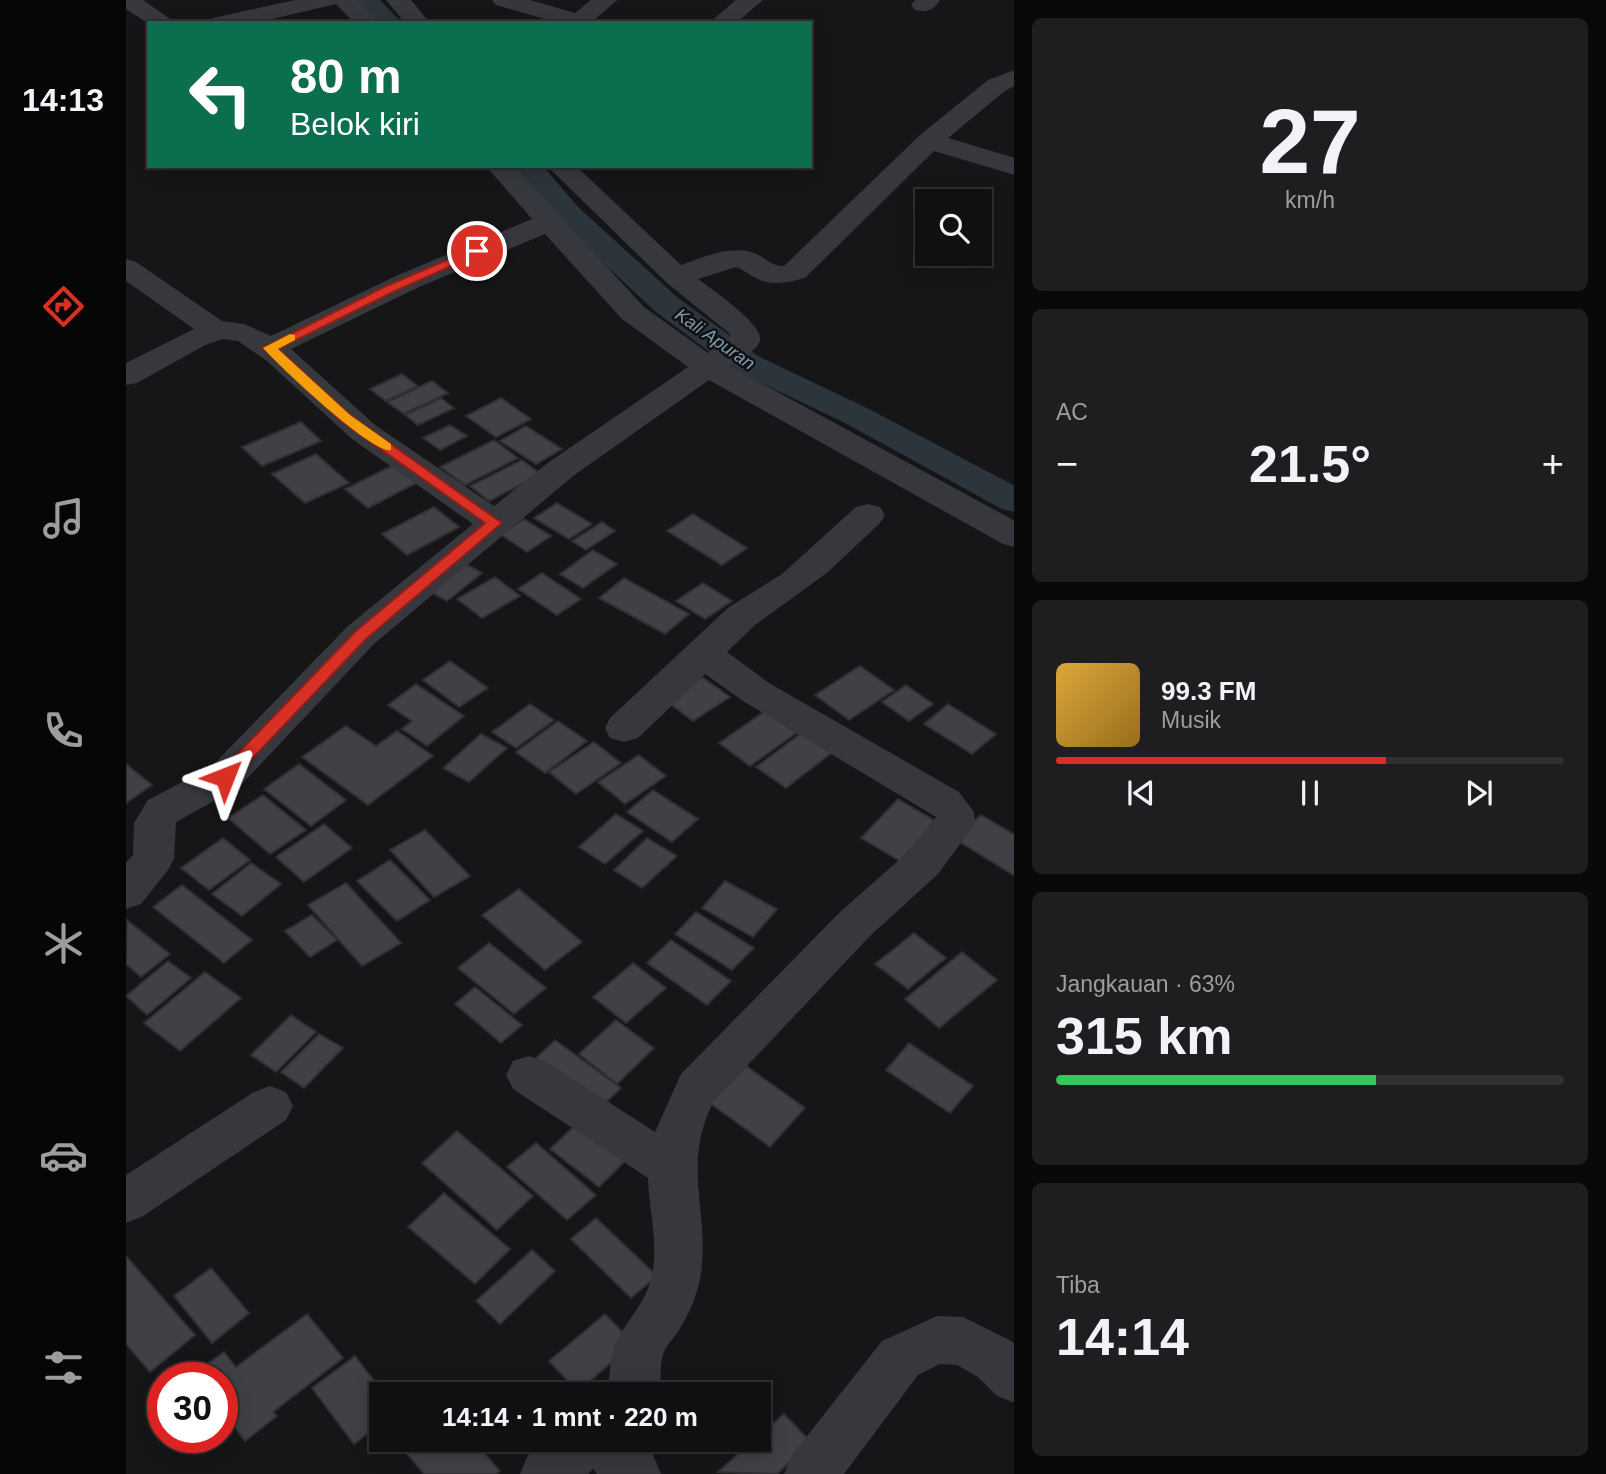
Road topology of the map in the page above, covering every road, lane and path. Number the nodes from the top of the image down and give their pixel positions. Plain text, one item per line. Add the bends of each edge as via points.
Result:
1 (127, 0) edge
2 (327, 0) edge
3 (345, 0) edge
4 (398, 0) edge
5 (504, 0) edge
6 (604, 0) edge
7 (751, 0) edge
8 (161, 21) edge
9 (230, 21) edge
10 (365, 21) edge
11 (416, 21) edge
12 (577, 21) edge
13 (581, 21) edge
14 (724, 21) edge
15 (147, 27) edge
16 (126, 30) edge
17 (1014, 77) edge
18 (929, 141) junction
19 (1014, 167) edge
20 (501, 168) edge
21 (562, 168) edge
22 (551, 222) junction
23 (126, 268) edge
24 (677, 277) junction
25 (217, 331) junction
26 (270, 348) junction
27 (711, 363) junction
28 (126, 376) edge
29 (868, 515) dead end
30 (495, 523) junction
31 (1014, 536) edge
32 (703, 654) junction
33 (624, 728) dead end
34 (126, 893) edge
35 (529, 1074) dead end
36 (270, 1106) dead end
37 (672, 1168) junction
38 (126, 1201) edge
39 (1014, 1378) edge
40 (636, 1382) edge
41 (573, 1452) edge
42 (613, 1452) edge
43 (547, 1474) edge
44 (634, 1474) edge
45 (811, 1474) edge

1 - 8 street
2 - 9 street
3 - 10 street
4 - 11 street
5 - 12 street
6 - 13 street
7 - 14 street
15 - 16 street
17 - 18 street via 997,85
18 - 19 street
18 - 24 street via 795,272 768,275 744,259 733,259
20 - 22 street
21 - 24 street
22 - 26 street via 388,289
22 - 27 street via 633,313
23 - 25 street
24 - 27 street via 745,332 745,341
25 - 26 street via 236,330
25 - 28 street via 164,353
26 - 30 street via 345,418
27 - 30 street via 561,469
27 - 31 street
29 - 32 street via 816,564 742,616
30 - 34 street via 361,635 225,777 162,811 154,823 153,859
32 - 33 street
32 - 37 street via 756,692 945,802 957,817 923,863 856,924 697,1088 681,1119
35 - 37 street
36 - 38 street
37 - 40 street via 676,1279 639,1348
39 - 45 street via 996,1360 964,1341 937,1340 900,1358
41 - 43 street
42 - 44 street

